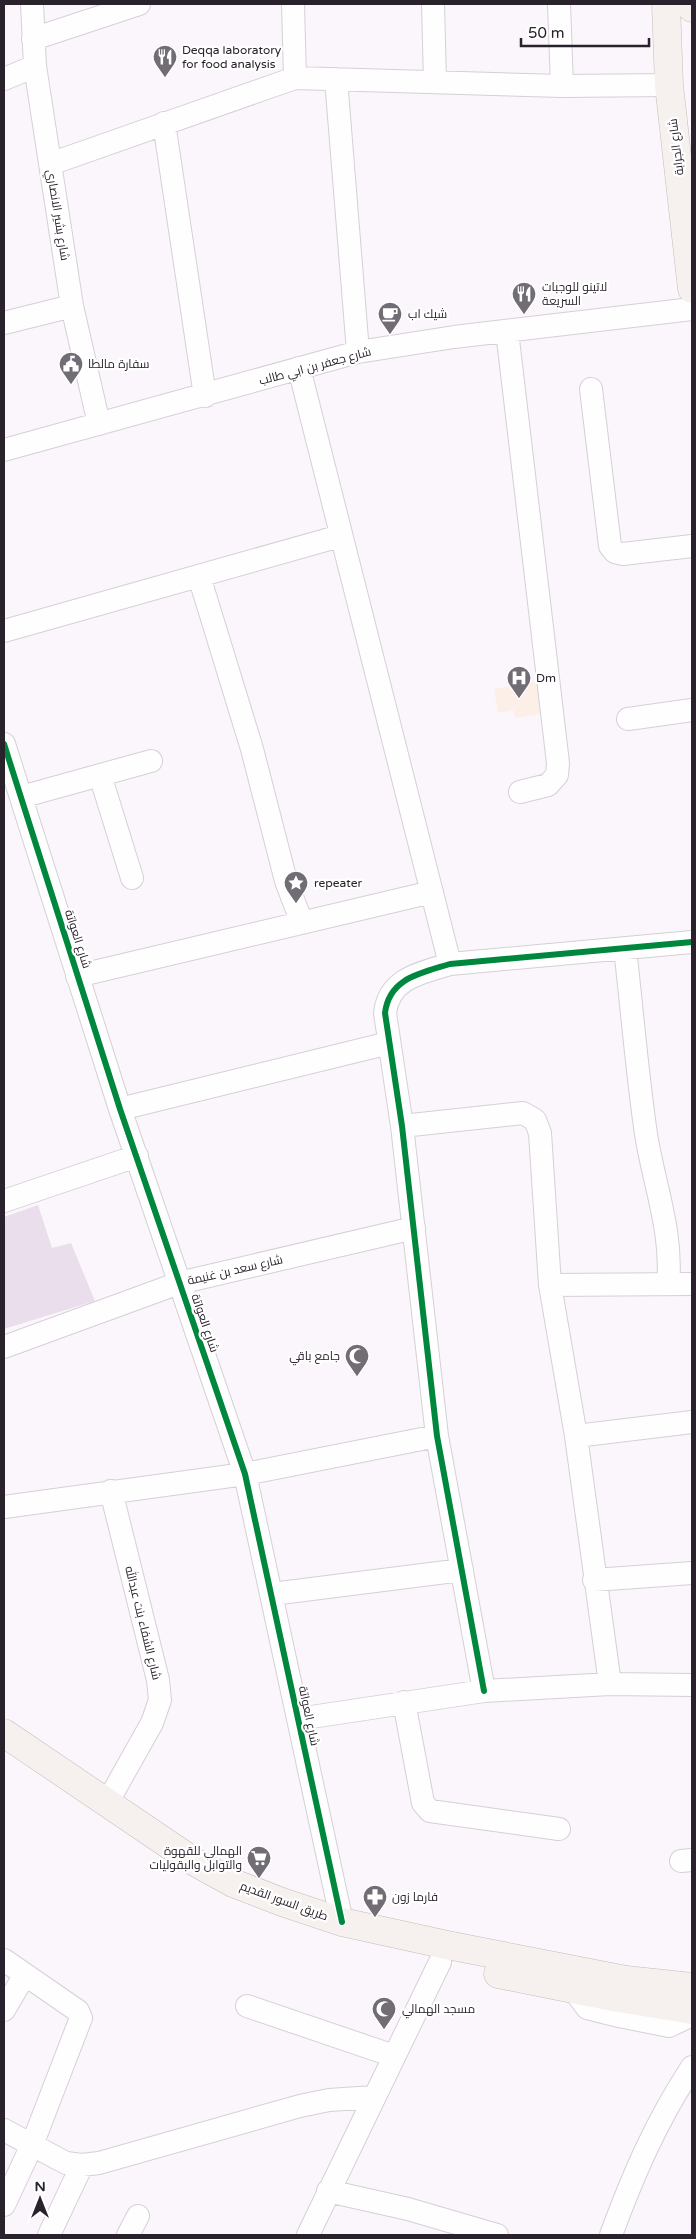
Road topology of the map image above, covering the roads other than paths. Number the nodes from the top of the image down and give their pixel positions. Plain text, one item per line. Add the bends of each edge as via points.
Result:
1 (32, 4) edge
2 (139, 4) edge
3 (293, 4) edge
4 (433, 4) edge
5 (559, 4) edge
6 (666, 4) edge
7 (692, 4) edge
8 (692, 8) edge
9 (33, 39) junction
10 (35, 66) junction
11 (295, 78) junction
12 (4, 79) edge
13 (336, 79) junction
14 (435, 82) junction
15 (562, 86) junction
16 (669, 86) junction
17 (164, 123) junction
18 (50, 164) junction
19 (692, 289) edge
20 (72, 306) junction
21 (692, 309) edge
22 (4, 323) edge
23 (507, 331) junction
24 (358, 352) junction
25 (298, 368) junction
26 (591, 389) dead end
27 (205, 396) junction
28 (100, 424) junction
29 (4, 450) edge
30 (340, 536) junction
31 (692, 546) edge
32 (199, 576) junction
33 (4, 631) edge
34 (692, 710) edge
35 (628, 719) dead end
36 (4, 744) edge
37 (151, 761) dead end
38 (100, 775) junction
39 (520, 792) dead end
40 (21, 797) junction
41 (132, 878) dead end
42 (432, 892) junction
43 (302, 923) junction
44 (692, 942) edge
45 (625, 948) junction
46 (450, 964) junction
47 (77, 976) junction
48 (390, 1043) junction
49 (120, 1108) junction
50 (402, 1126) junction
51 (137, 1156) junction
52 (4, 1201) edge
53 (414, 1228) junction
54 (179, 1283) junction
55 (668, 1284) junction
56 (692, 1284) edge
57 (550, 1285) junction
58 (4, 1346) edge
59 (692, 1422) edge
60 (437, 1436) junction
61 (576, 1436) junction
62 (245, 1474) junction
63 (111, 1491) junction
64 (4, 1507) edge
65 (462, 1570) junction
66 (692, 1572) edge
67 (594, 1580) junction
68 (272, 1594) junction
69 (610, 1684) junction
70 (692, 1685) edge
71 (484, 1691) junction
72 (404, 1702) junction
73 (298, 1718) junction
74 (4, 1733) edge
75 (4, 1756) edge
76 (107, 1803) junction
77 (559, 1829) dead end
78 (342, 1922) junction
79 (4, 1960) edge
80 (440, 1962) junction
81 (24, 1976) junction
82 (692, 1987) edge
83 (573, 1989) junction
84 (247, 2006) dead end
85 (4, 2010) edge
86 (692, 2010) edge
87 (692, 2015) edge
88 (394, 2056) junction
89 (692, 2067) edge
90 (374, 2097) junction
91 (4, 2130) edge
92 (32, 2145) junction
93 (82, 2166) junction
94 (328, 2191) junction
95 (4, 2205) edge
96 (49, 2235) edge
97 (308, 2235) edge
98 (497, 2235) edge
99 (611, 2235) edge

1 - 9 street, شارع بشير الانصاري
2 - 9 street
3 - 11 street
4 - 14 street
5 - 15 street
6 - 16 main road, شارع الجرابة
7 - 8 main road
9 - 10 street, شارع بشير الانصاري
10 - 12 street
10 - 18 street, شارع بشير الانصاري
11 - 13 street
11 - 17 street
13 - 14 street
13 - 24 street
14 - 15 street
15 - 16 street
16 - 19 main road, شارع الجرابة
17 - 18 street
17 - 27 street
18 - 20 street, شارع بشير الانصاري
20 - 22 street
20 - 28 street, شارع بشير الانصاري
21 - 23 street, شارع جعفر بن ابي طالب
23 - 24 street, شارع جعفر بن ابي طالب
23 - 39 street via 558,763 557,775 548,785
24 - 25 street, شارع جعفر بن ابي طالب
25 - 27 street, شارع جعفر بن ابي طالب
25 - 30 street
26 - 31 street via 610,546 623,554
27 - 28 street, شارع جعفر بن ابي طالب
28 - 29 street, شارع جعفر بن ابي طالب
30 - 32 street
30 - 42 street
32 - 33 street
32 - 43 street via 252,749 286,880
34 - 35 street
36 - 40 street, شارع العواتة
37 - 38 street
38 - 40 street
38 - 41 street
40 - 47 street, شارع العواتة
42 - 43 street
42 - 46 street
43 - 47 street
44 - 45 street
45 - 46 street
45 - 55 street via 647,1135 671,1259
46 - 48 street via 415,975 394,988 385,1013
47 - 49 street, شارع العواتة
48 - 49 street
48 - 50 street
49 - 51 street, شارع العواتة
50 - 53 street
50 - 57 street via 523,1113 535,1120 540,1133
51 - 52 street
51 - 54 street, شارع العواتة
53 - 54 street, شارع سعد بن غنيمة
53 - 60 street
54 - 58 street, شارع سعد بن غنيمة
54 - 62 street, شارع العواتة
55 - 56 street
55 - 57 street
57 - 61 street
59 - 61 street
60 - 62 street
60 - 65 street
61 - 67 street
62 - 63 street
62 - 68 street, شارع العواتة
63 - 64 street
63 - 76 street, شارع الشفاء بنت عبدالله via 158,1680 160,1700 152,1723
65 - 68 street
65 - 71 street
66 - 67 street
67 - 69 street
68 - 73 street, شارع العواتة
69 - 70 street
69 - 71 street
71 - 72 street
72 - 73 street
72 - 77 street via 423,1803 430,1811
73 - 78 street, شارع العواتة
74 - 76 main road, طريق السور القديم
75 - 80 main road, طريق السور القديم via 125,1834 241,1901 334,1938
76 - 78 main road, طريق السور القديم via 193,1861 233,1883
78 - 82 main road, طريق السور القديم via 626,1980
79 - 81 street
80 - 83 main road, طريق السور القديم
80 - 88 street
81 - 85 street
81 - 92 street via 78,2011 81,2018
83 - 86 main road, طريق السور القديم
83 - 87 street via 587,2008 619,2016 669,2026
84 - 88 street
88 - 90 street
89 - 99 street via 665,2109 636,2168
90 - 93 street via 300,2106
90 - 94 street
91 - 92 street
92 - 93 street via 66,2163
92 - 95 street
93 - 96 street
94 - 97 street
94 - 98 street

